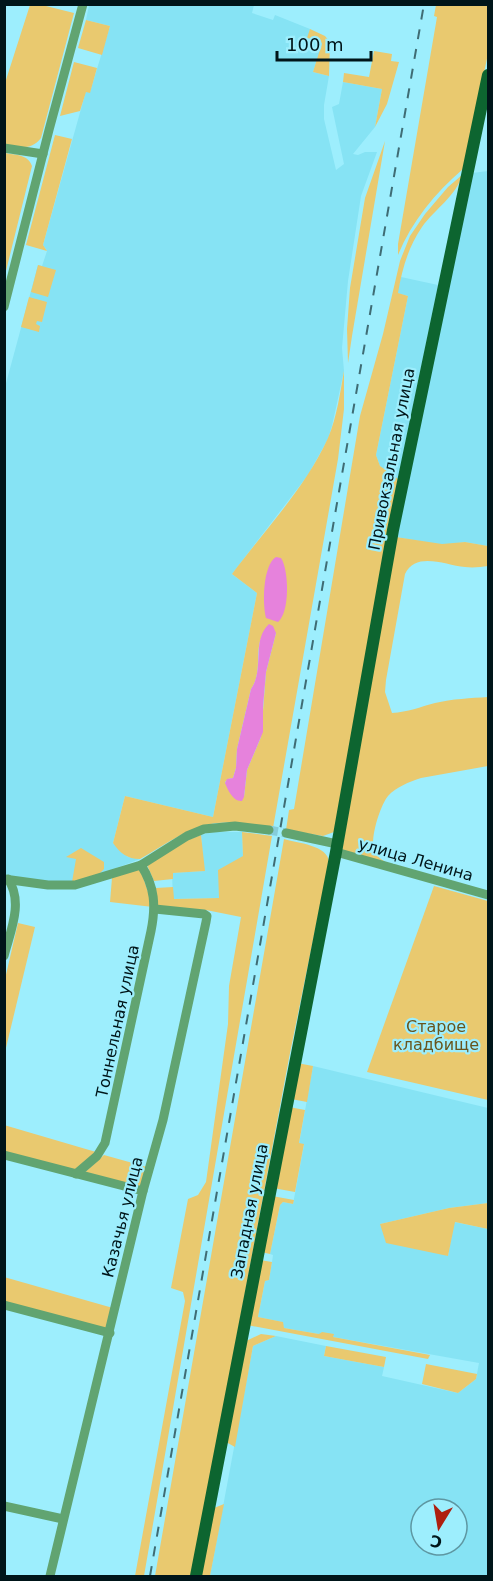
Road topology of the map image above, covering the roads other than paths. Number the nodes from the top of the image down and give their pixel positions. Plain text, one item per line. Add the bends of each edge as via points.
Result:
1 (83, 4) edge
2 (489, 75) edge
3 (4, 148) edge
4 (42, 154) junction
5 (4, 307) edge
6 (269, 830) tunnel mouth
7 (286, 833) tunnel mouth
8 (336, 848) junction
9 (141, 865) junction
10 (6, 879) edge
11 (489, 895) edge
12 (155, 909) junction
13 (4, 956) edge
14 (4, 1155) edge
15 (76, 1174) junction
16 (143, 1191) junction
17 (4, 1305) edge
18 (110, 1333) junction
19 (4, 1506) edge
20 (63, 1519) junction
21 (50, 1576) edge
22 (195, 1576) edge

1 - 4 street
2 - 8 main road, Привокзальная улица via 393,530
3 - 4 street
4 - 5 street
6 - 9 street via 235,826 204,830 187,836
7 - 8 street, улица Ленина
8 - 11 street, улица Ленина
8 - 22 main road, Западная улица
9 - 10 street via 75,885
9 - 12 street, Тоннельная улица via 151,881
10 - 13 street via 15,889 16,906
12 - 15 street, Тоннельная улица via 105,1143 98,1156
12 - 16 street, Казачья улица via 204,914 207,918 163,1120
14 - 15 street
15 - 16 street
16 - 18 street, Казачья улица
17 - 18 street
18 - 20 street, Казачья улица
19 - 20 street
20 - 21 street, Казачья улица

